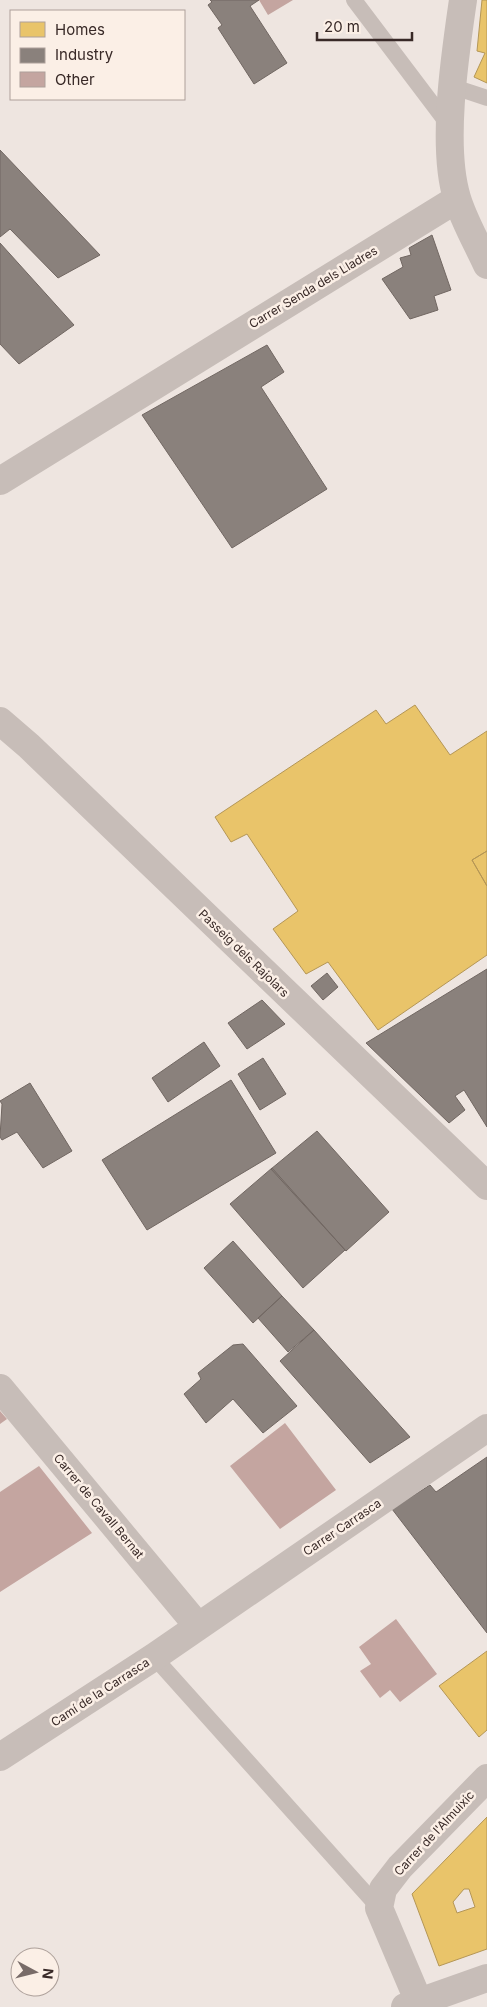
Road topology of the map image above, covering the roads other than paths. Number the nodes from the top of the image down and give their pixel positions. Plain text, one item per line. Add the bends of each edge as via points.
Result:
1 (354, 0) edge
2 (463, 0) edge
3 (454, 87) junction
4 (487, 98) edge
5 (450, 127) junction
6 (457, 199) junction
7 (487, 265) edge
8 (0, 481) edge
9 (0, 721) edge
10 (487, 1186) edge
11 (0, 1388) edge
12 (487, 1428) edge
13 (198, 1625) junction
14 (154, 1657) junction
15 (0, 1757) edge
16 (487, 1778) edge
17 (379, 1908) junction
18 (487, 1978) edge
19 (415, 2005) edge

1 - 5 lane
2 - 3 street
3 - 4 lane
3 - 5 street
5 - 6 street via 450,161
6 - 7 street
6 - 8 street, Carrer Senda dels Lladres
9 - 10 street, Passeig dels Rajolars
11 - 13 street, Carrer de Cavall Bernat
12 - 13 street, Carrer Carrasca
13 - 14 street, Camí de la Carrasca
14 - 15 street, Camí de la Carrasca
14 - 17 lane
16 - 17 street, Carrer de l'Almuixic via 400,1867 384,1889
17 - 19 street
18 - 19 street

